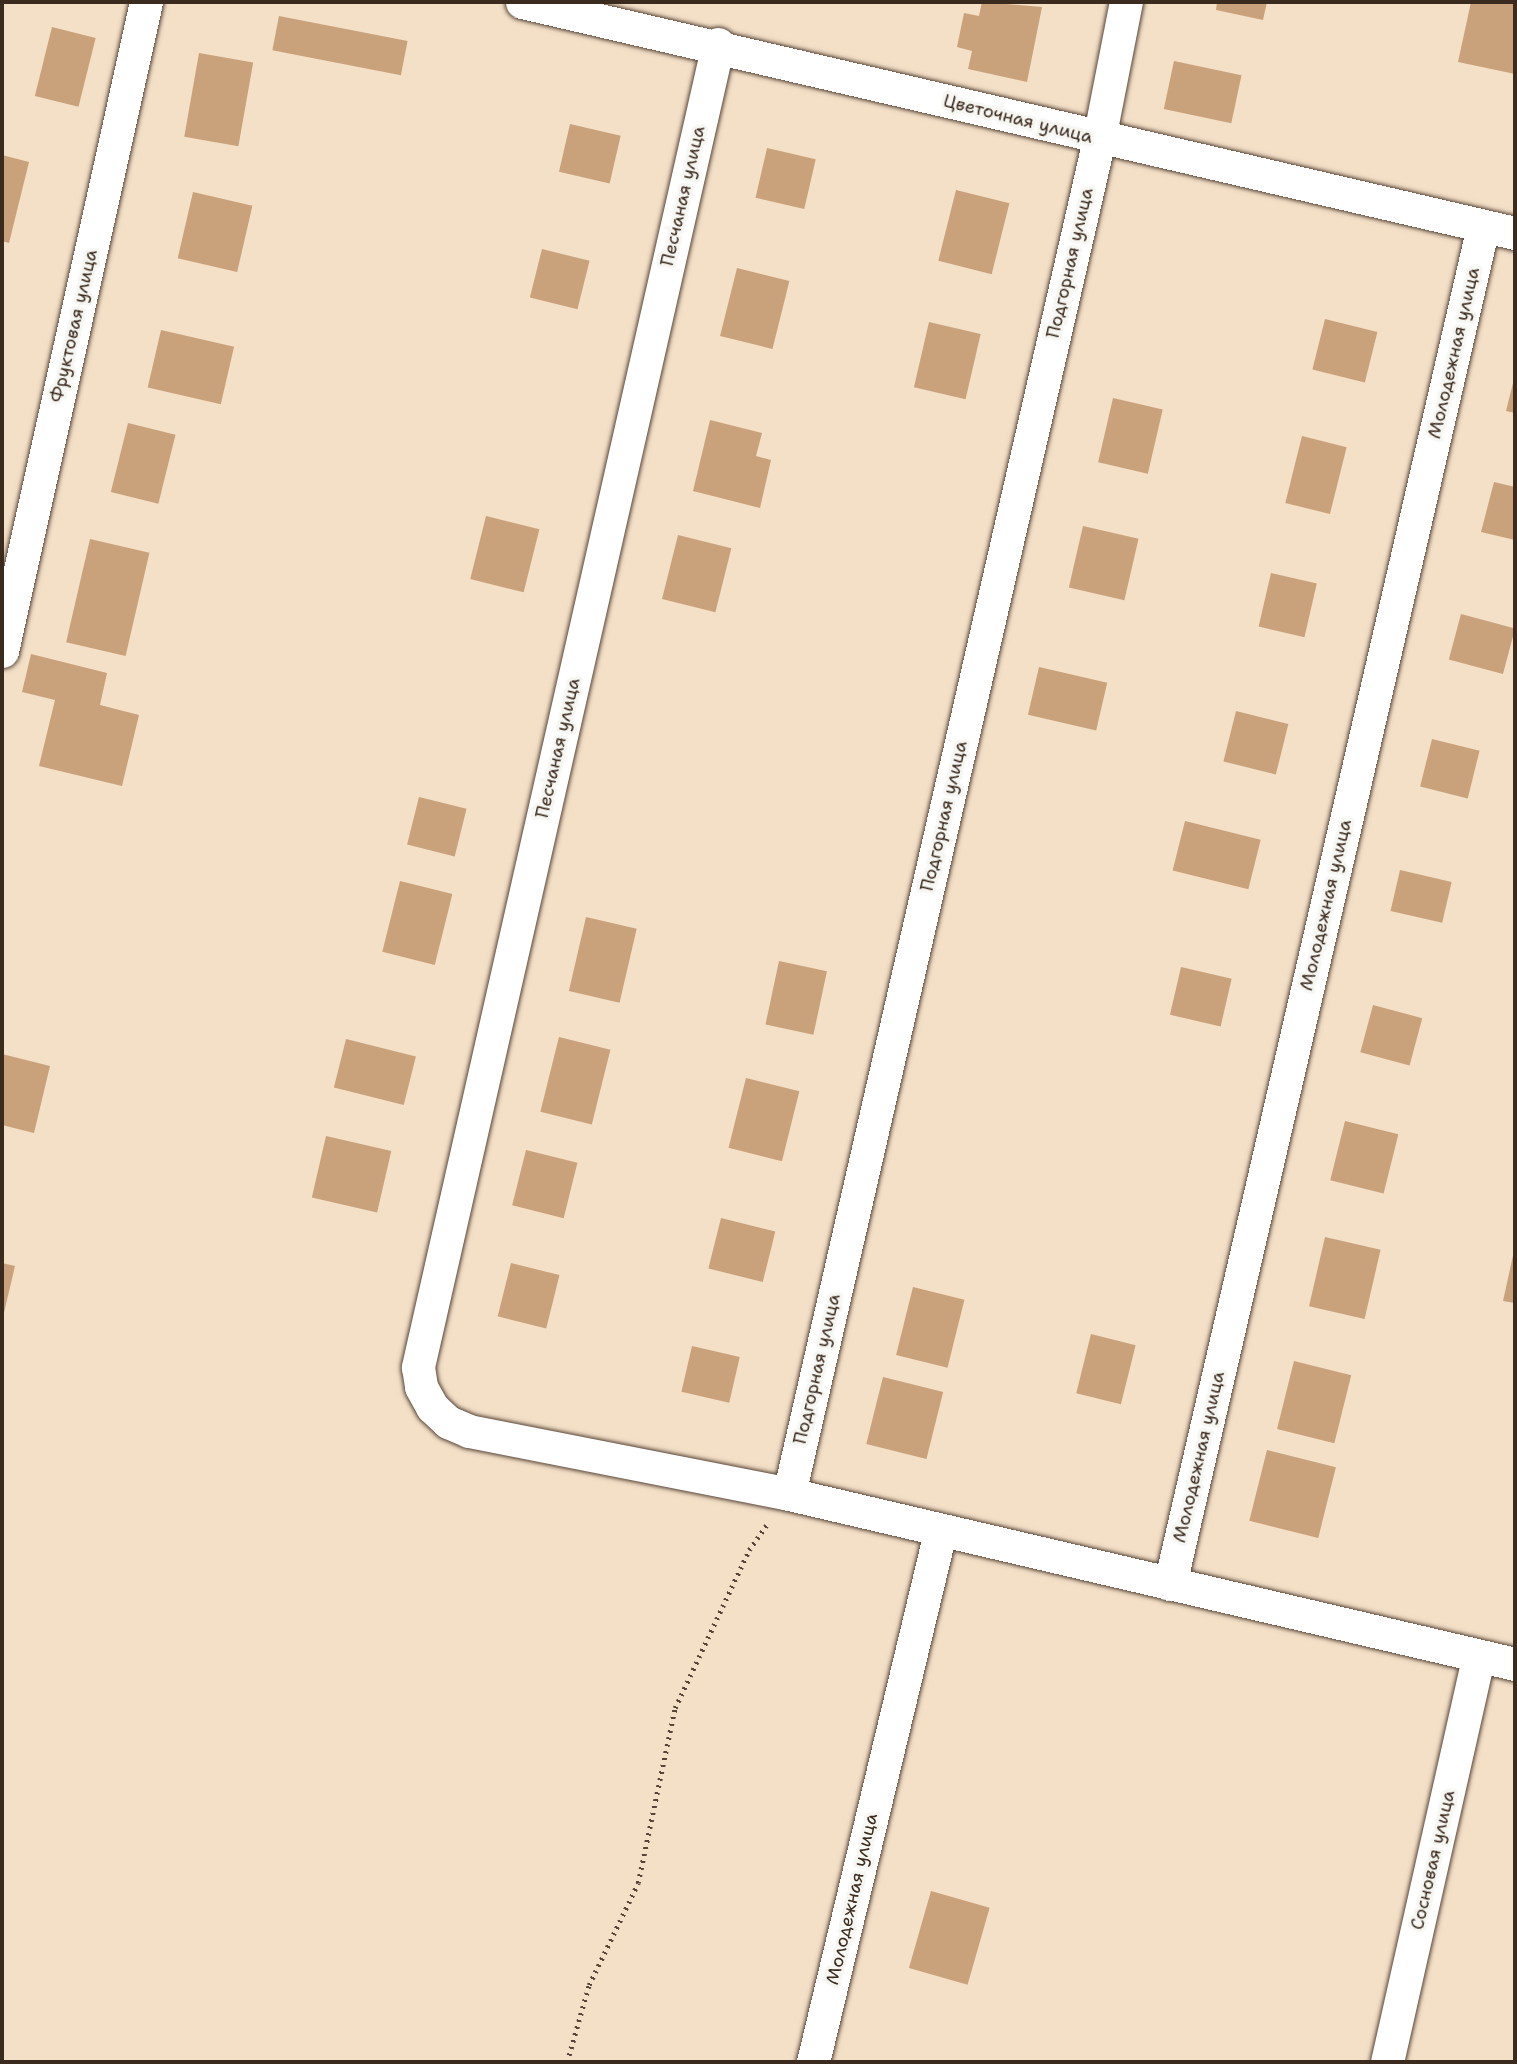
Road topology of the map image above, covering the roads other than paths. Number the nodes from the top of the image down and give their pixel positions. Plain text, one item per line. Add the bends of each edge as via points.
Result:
1 (146, 2) edge
2 (522, 2) edge
3 (1126, 2) edge
4 (635, 13) edge
5 (718, 44) junction
6 (1099, 139) junction
7 (1483, 226) junction
8 (1515, 233) edge
9 (2, 650) edge
10 (789, 1493) junction
11 (940, 1532) junction
12 (1170, 1584) junction
13 (1478, 1658) junction
14 (1515, 1664) edge
15 (813, 2062) edge
16 (1387, 2062) edge

1 - 9 street, Фруктовая улица
2 - 4 street, Цветочная улица
3 - 6 street, Подгорная улица
4 - 5 street, Цветочная улица
5 - 6 street, Цветочная улица
5 - 10 street, Песчаная улица via 418,1367 421,1387 432,1407 448,1422 469,1431
6 - 7 street, Цветочная улица
6 - 10 street, Подгорная улица
7 - 8 street, Цветочная улица
7 - 12 street, Молодежная улица
10 - 11 street, Песчаная улица
11 - 12 street, Песчаная улица
11 - 15 street, Молодежная улица
12 - 13 street, Песчаная улица
13 - 14 street, Песчаная улица
13 - 16 street, Сосновая улица

